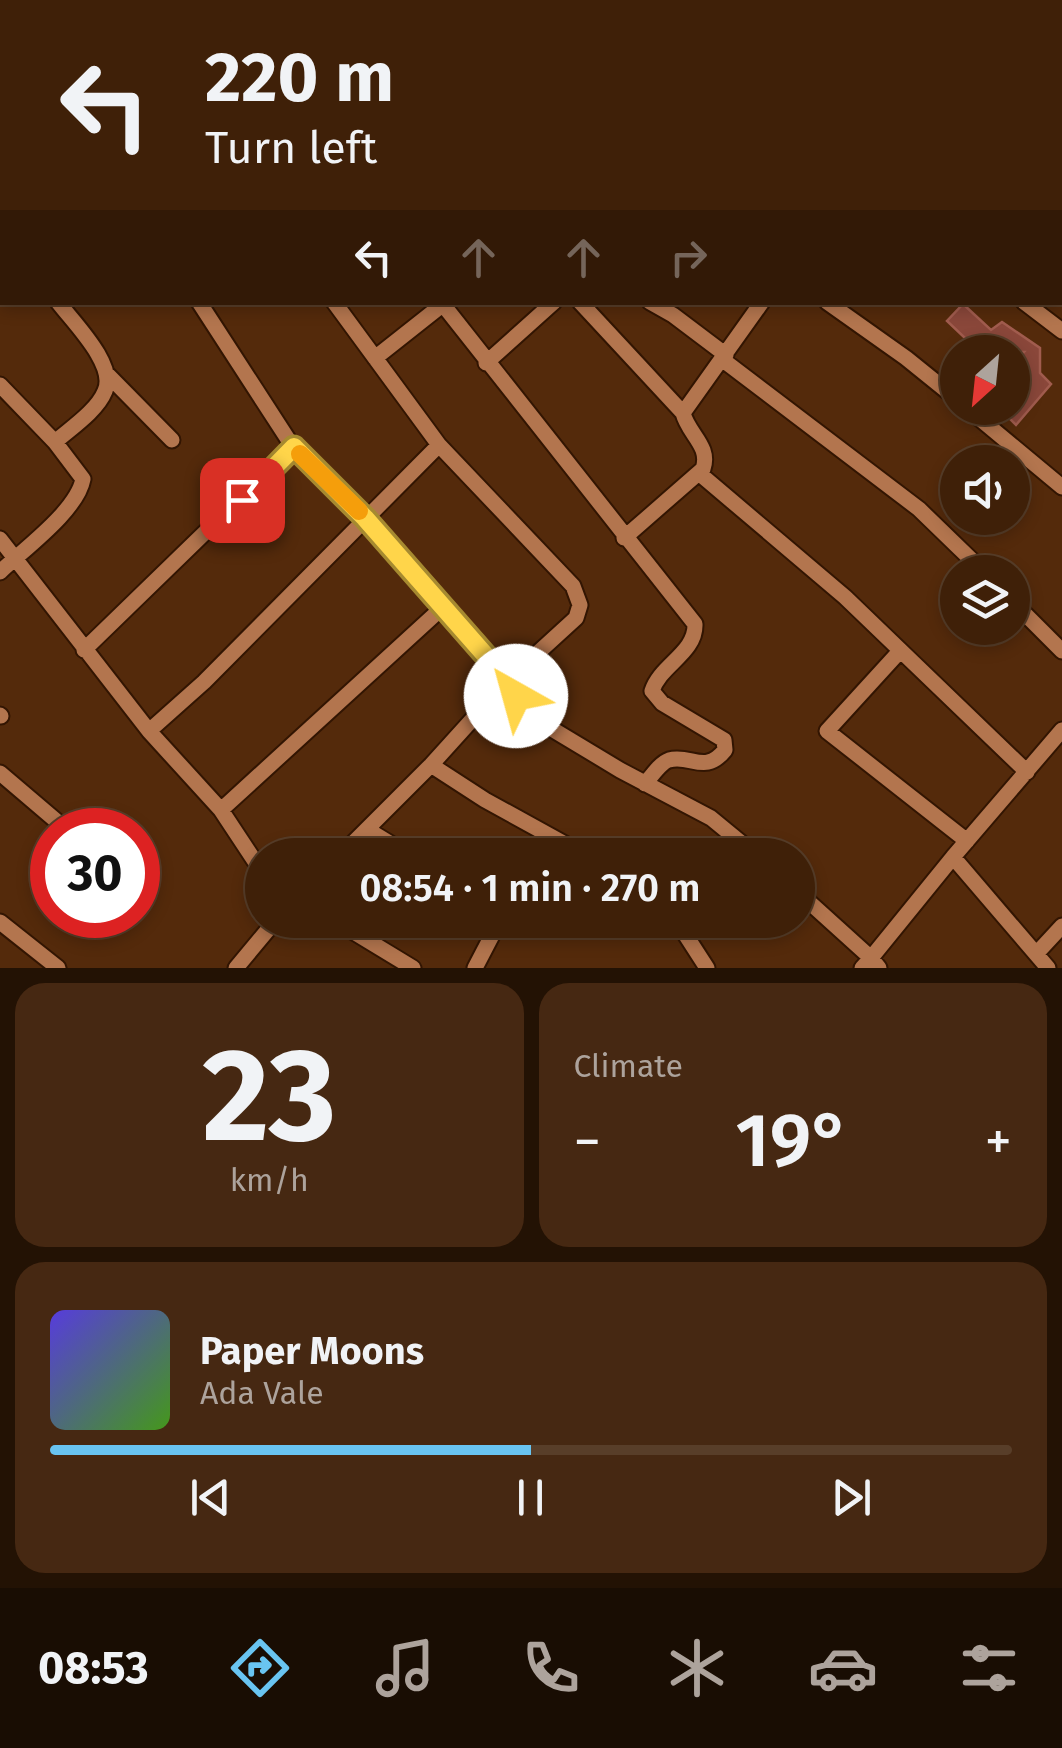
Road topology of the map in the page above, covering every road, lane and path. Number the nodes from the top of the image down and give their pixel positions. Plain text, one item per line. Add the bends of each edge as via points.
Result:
1 (60, 305) edge
2 (201, 305) edge
3 (336, 305) edge
4 (441, 305) edge
5 (443, 305) edge
6 (551, 305) edge
7 (583, 305) edge
8 (655, 305) edge
9 (760, 305) edge
10 (831, 305) edge
11 (1028, 305) edge
12 (1062, 331) edge
13 (375, 358) junction
14 (725, 358) junction
15 (486, 363) junction
16 (108, 374) junction
17 (0, 385) edge
18 (940, 385) edge
19 (684, 414) junction
20 (988, 425) edge
21 (172, 440) dead end
22 (55, 442) junction
23 (439, 445) junction
24 (294, 447) junction
25 (700, 474) junction
26 (1062, 486) edge
27 (365, 518) junction
28 (624, 538) junction
29 (0, 539) edge
30 (966, 555) edge
31 (16, 557) junction
32 (0, 572) edge
33 (443, 607) junction
34 (1030, 619) edge
35 (84, 650) junction
36 (900, 651) junction
37 (1062, 651) edge
38 (508, 681) junction
39 (1062, 730) edge
40 (149, 732) junction
41 (431, 765) junction
42 (1027, 772) junction
43 (0, 773) edge
44 (645, 784) junction
45 (41, 808) edge
46 (221, 810) junction
47 (368, 830) junction
48 (359, 838) edge
49 (381, 838) edge
50 (554, 838) edge
51 (735, 838) edge
52 (967, 841) junction
53 (245, 846) edge
54 (952, 856) junction
55 (815, 909) edge
56 (0, 922) edge
57 (1062, 926) edge
58 (261, 938) edge
59 (364, 938) edge
60 (491, 938) edge
61 (688, 938) edge
62 (1036, 952) junction
63 (871, 965) edge
64 (58, 968) edge
65 (236, 968) edge
66 (413, 968) edge
67 (475, 968) edge
68 (707, 968) edge
69 (1048, 968) edge

1 - 16 street
2 - 24 street
3 - 13 street
4 - 13 street
5 - 15 street
6 - 15 street
7 - 19 street
8 - 14 street
9 - 14 street
10 - 18 street
11 - 12 street
13 - 23 street
14 - 19 street
14 - 30 street via 919,509
15 - 28 street
16 - 21 street
16 - 22 street via 99,401
17 - 22 street
19 - 25 street via 704,448
20 - 26 street
22 - 31 street via 84,479 81,491
23 - 27 street
23 - 38 street via 578,596 576,618
24 - 27 street
24 - 35 street
25 - 28 street
25 - 36 street
27 - 33 street
27 - 40 street
28 - 44 street via 696,624 692,642 652,691 726,746 714,760 665,762
29 - 31 street
31 - 32 street
31 - 35 street
33 - 38 street
33 - 46 street
34 - 37 street
35 - 40 street
36 - 42 street
36 - 52 street via 827,731
38 - 41 street
38 - 44 street via 532,716
39 - 42 street
40 - 46 street
41 - 47 street
41 - 50 street
42 - 52 street
43 - 45 street
44 - 51 street
46 - 53 street
47 - 48 street
47 - 49 street
52 - 54 street
54 - 62 street
54 - 63 street
55 - 63 street
56 - 64 street
57 - 62 street
58 - 65 street
59 - 66 street
60 - 67 street
61 - 68 street
62 - 69 street

